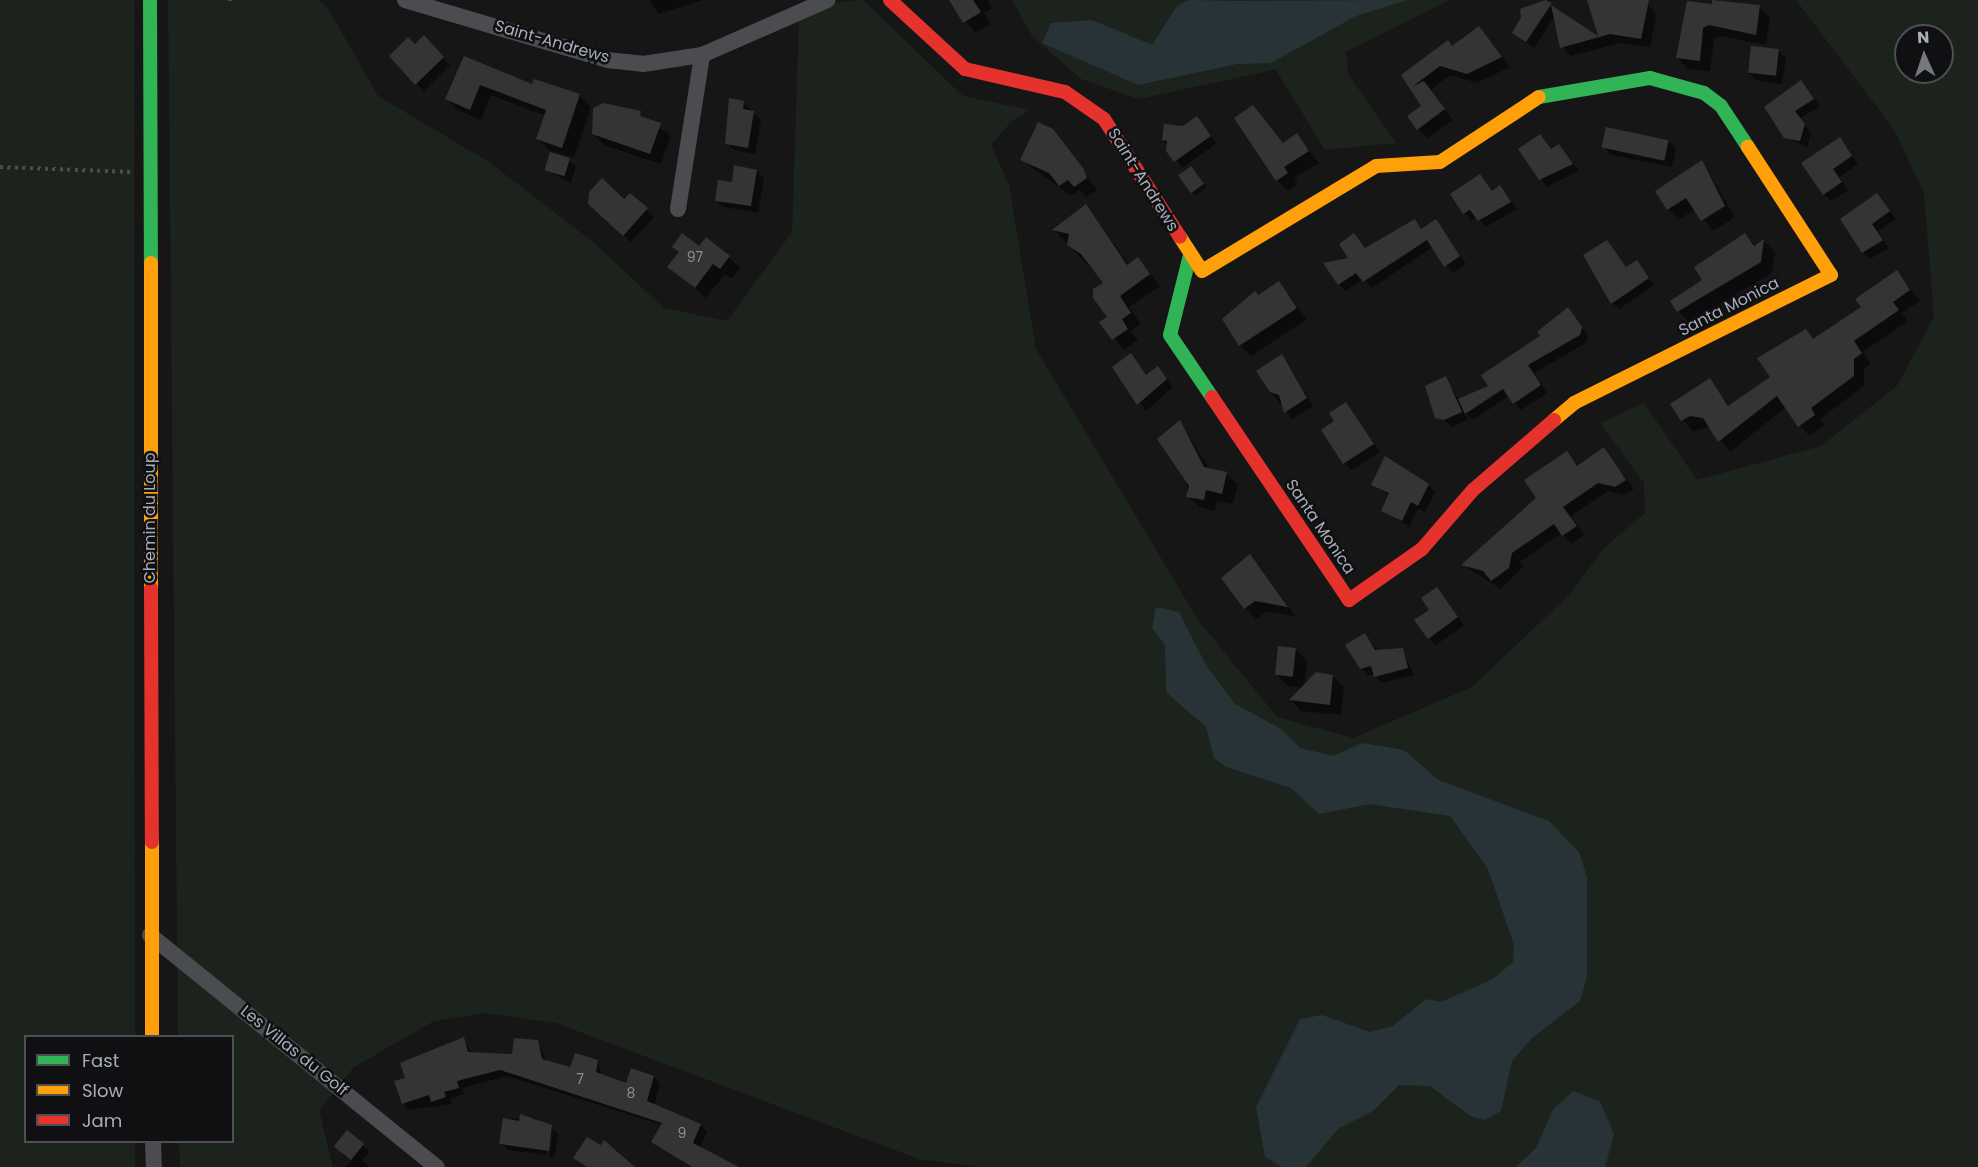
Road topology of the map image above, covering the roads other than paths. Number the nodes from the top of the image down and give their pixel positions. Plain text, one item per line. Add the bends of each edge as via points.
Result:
1 (150, 0) edge
2 (405, 0) edge
3 (828, 0) edge
4 (890, 0) edge
5 (702, 55) junction
6 (678, 209) dead end
7 (1190, 255) junction
8 (1202, 271) joint
9 (150, 935) junction
10 (152, 1035) edge
11 (153, 1143) edge
12 (154, 1167) edge
13 (437, 1167) edge

1 - 9 street, Chemin du Loup
2 - 5 street, Saint-Andrews via 607,60 643,64
3 - 5 street, Saint-Andrews
4 - 7 street, Saint-Andrews via 965,69 1065,92 1104,119
5 - 6 street
7 - 8 street, Saint-Andrews
7 - 8 street, Santa Monica via 1170,335 1349,600 1422,549 1473,490 1574,403 1831,275 1721,106 1704,93 1650,78 1543,95 1440,162 1377,166
9 - 10 street, Chemin du Loup
9 - 13 street, Les Villas du Golf
11 - 12 street

